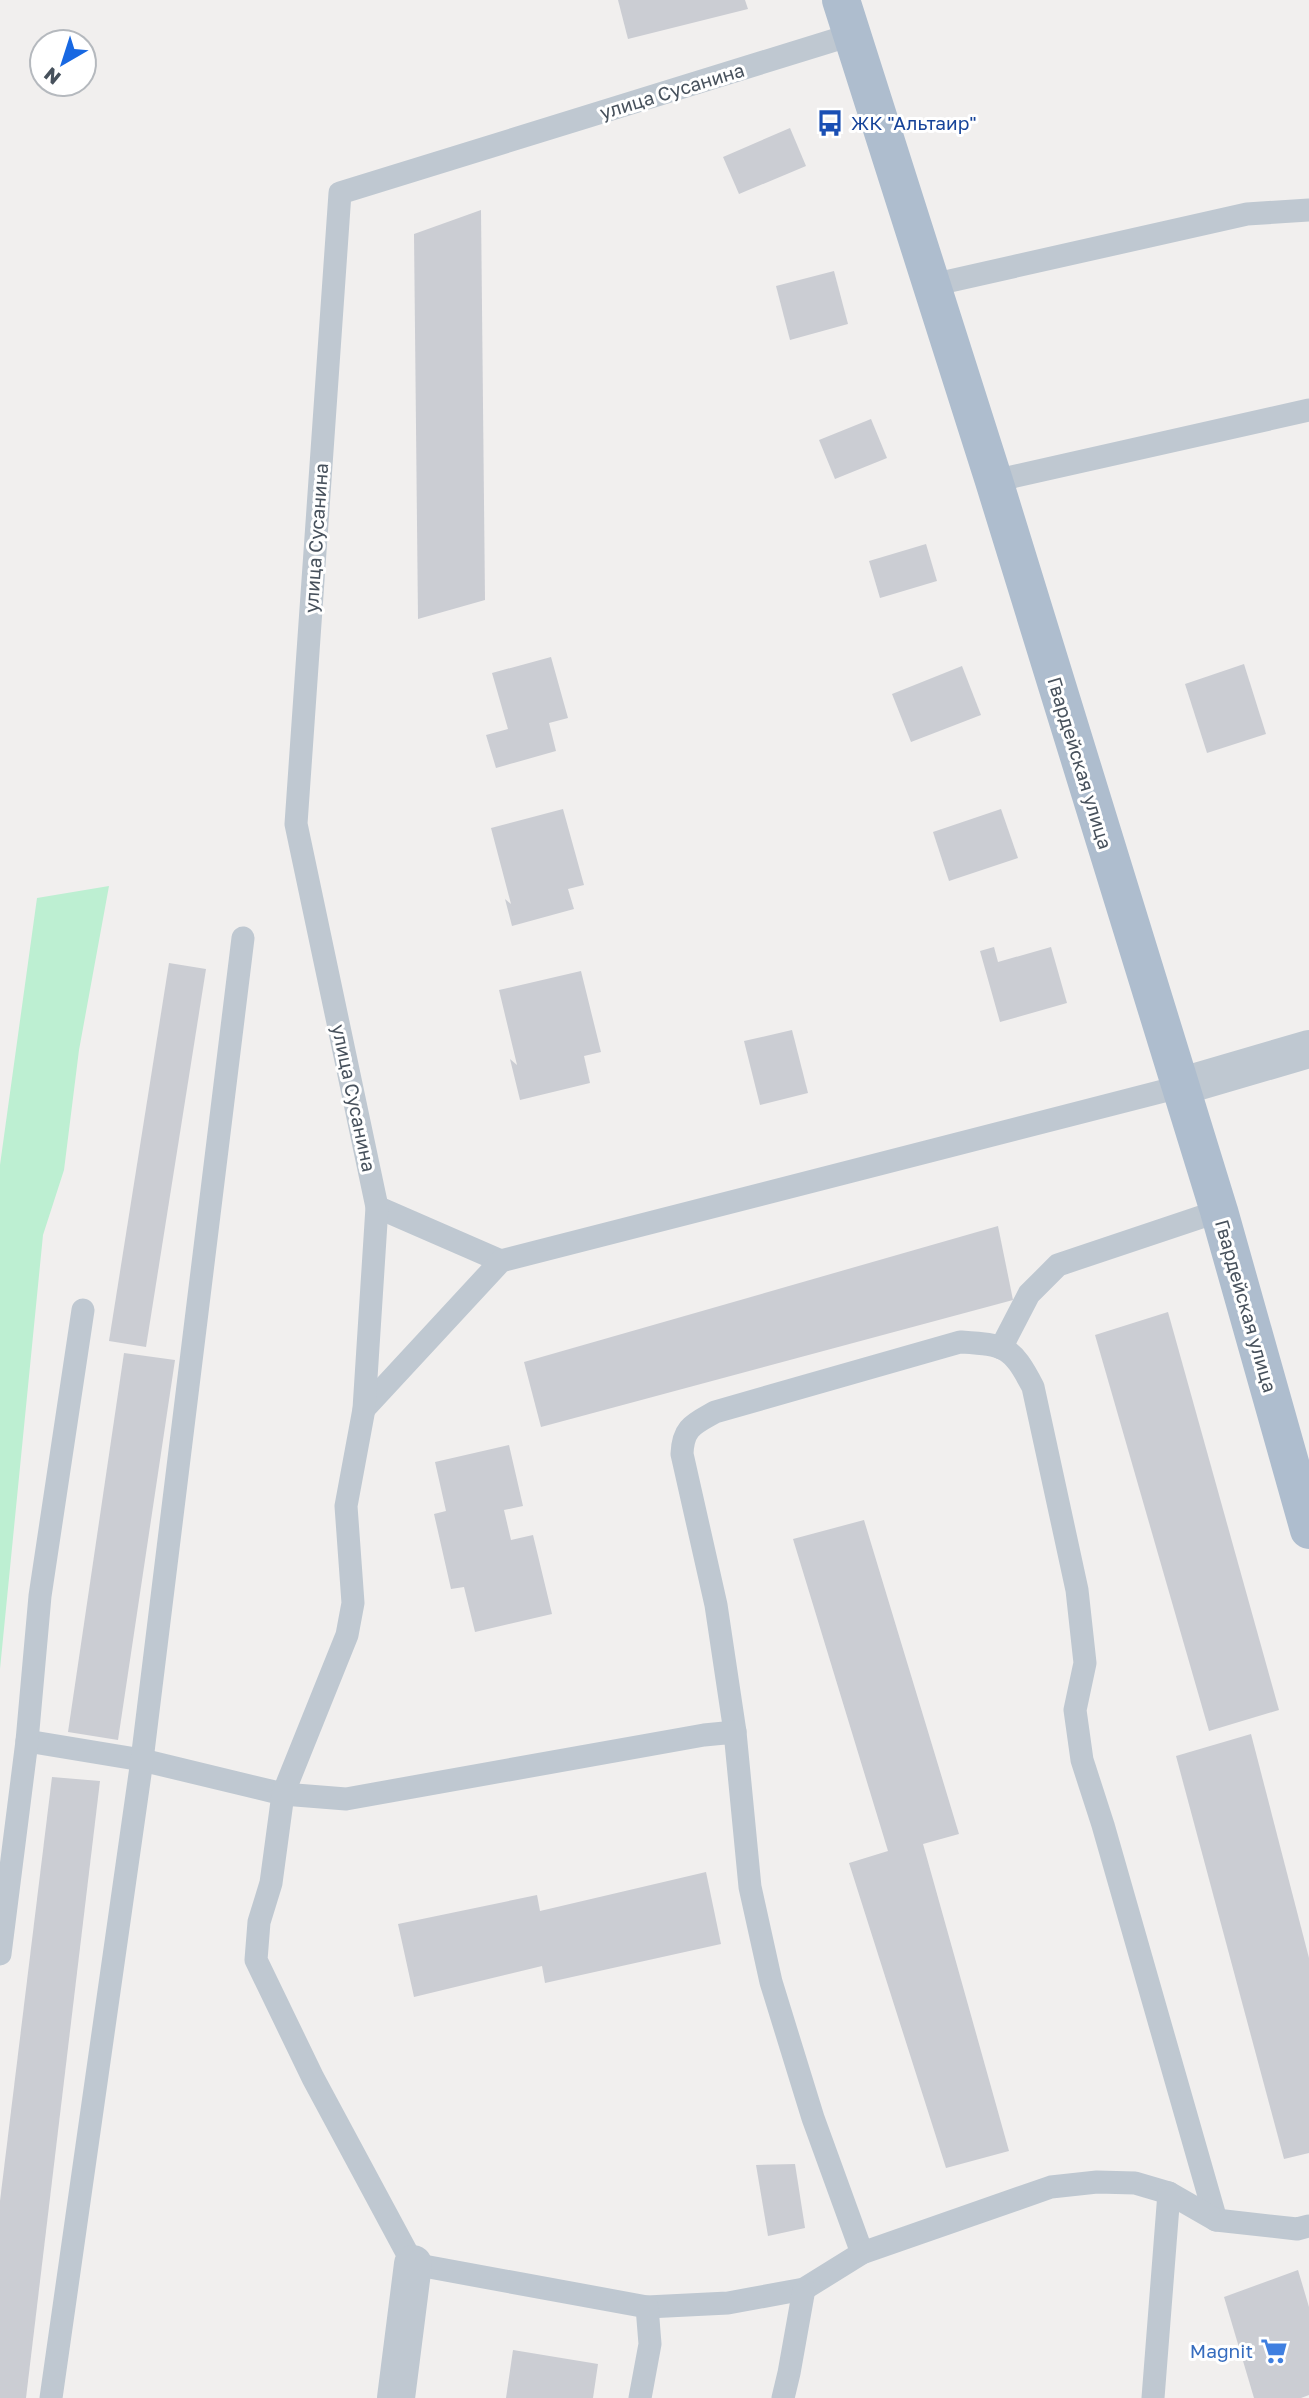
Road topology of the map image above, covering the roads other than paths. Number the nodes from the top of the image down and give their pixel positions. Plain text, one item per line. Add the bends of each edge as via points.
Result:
1 (846, 18) edge
2 (1309, 210) edge
3 (932, 285) junction
4 (1309, 410) edge
5 (993, 481) junction
6 (243, 938) dead end
7 (1309, 1049) edge
8 (1179, 1087) junction
9 (377, 1207) junction
10 (1219, 1211) junction
11 (501, 1261) junction
12 (83, 1310) dead end
13 (1001, 1348) junction
14 (364, 1409) junction
15 (1309, 1529) edge
16 (735, 1732) junction
17 (27, 1741) junction
18 (142, 1760) junction
19 (283, 1794) junction
20 (0, 1954) edge
21 (1169, 2193) junction
22 (1216, 2220) junction
23 (1309, 2226) edge
24 (862, 2253) junction
25 (413, 2264) junction
26 (804, 2289) junction
27 (647, 2307) junction
28 (51, 2398) edge
29 (396, 2398) edge
30 (640, 2398) edge
31 (783, 2398) edge
32 (1153, 2398) edge

1 - 3 main road, Гвардейская улица
1 - 9 lane, улица Сусанина via 340,193 296,824
2 - 3 lane via 1247,214
3 - 5 main road, Гвардейская улица
4 - 5 lane
5 - 8 main road, Гвардейская улица
6 - 18 lane
7 - 8 street
8 - 10 main road, Гвардейская улица
8 - 11 lane
9 - 11 lane
9 - 14 lane, улица Сусанина
10 - 13 lane via 1058,1265 1028,1294
10 - 15 main road, Гвардейская улица
11 - 14 lane
12 - 17 lane via 40,1596
13 - 16 lane via 960,1342 715,1412 683,1437 682,1454 716,1605
13 - 22 lane via 1018,1358 1032,1387 1077,1590 1085,1663 1075,1710 1082,1760
14 - 19 lane, улица Сусанина via 346,1506 353,1603 347,1635
16 - 19 lane via 346,1799
16 - 24 lane via 750,1887 771,1982
17 - 18 lane
17 - 20 lane
18 - 19 lane
18 - 28 lane
19 - 25 lane, улица Сусанина via 256,1960 313,2078
21 - 22 lane
21 - 24 lane via 1135,2183 1051,2187
21 - 32 lane
22 - 23 lane via 1297,2229
24 - 26 lane
25 - 27 lane
25 - 29 street
26 - 27 lane via 728,2303
26 - 31 lane
27 - 30 lane via 650,2344

